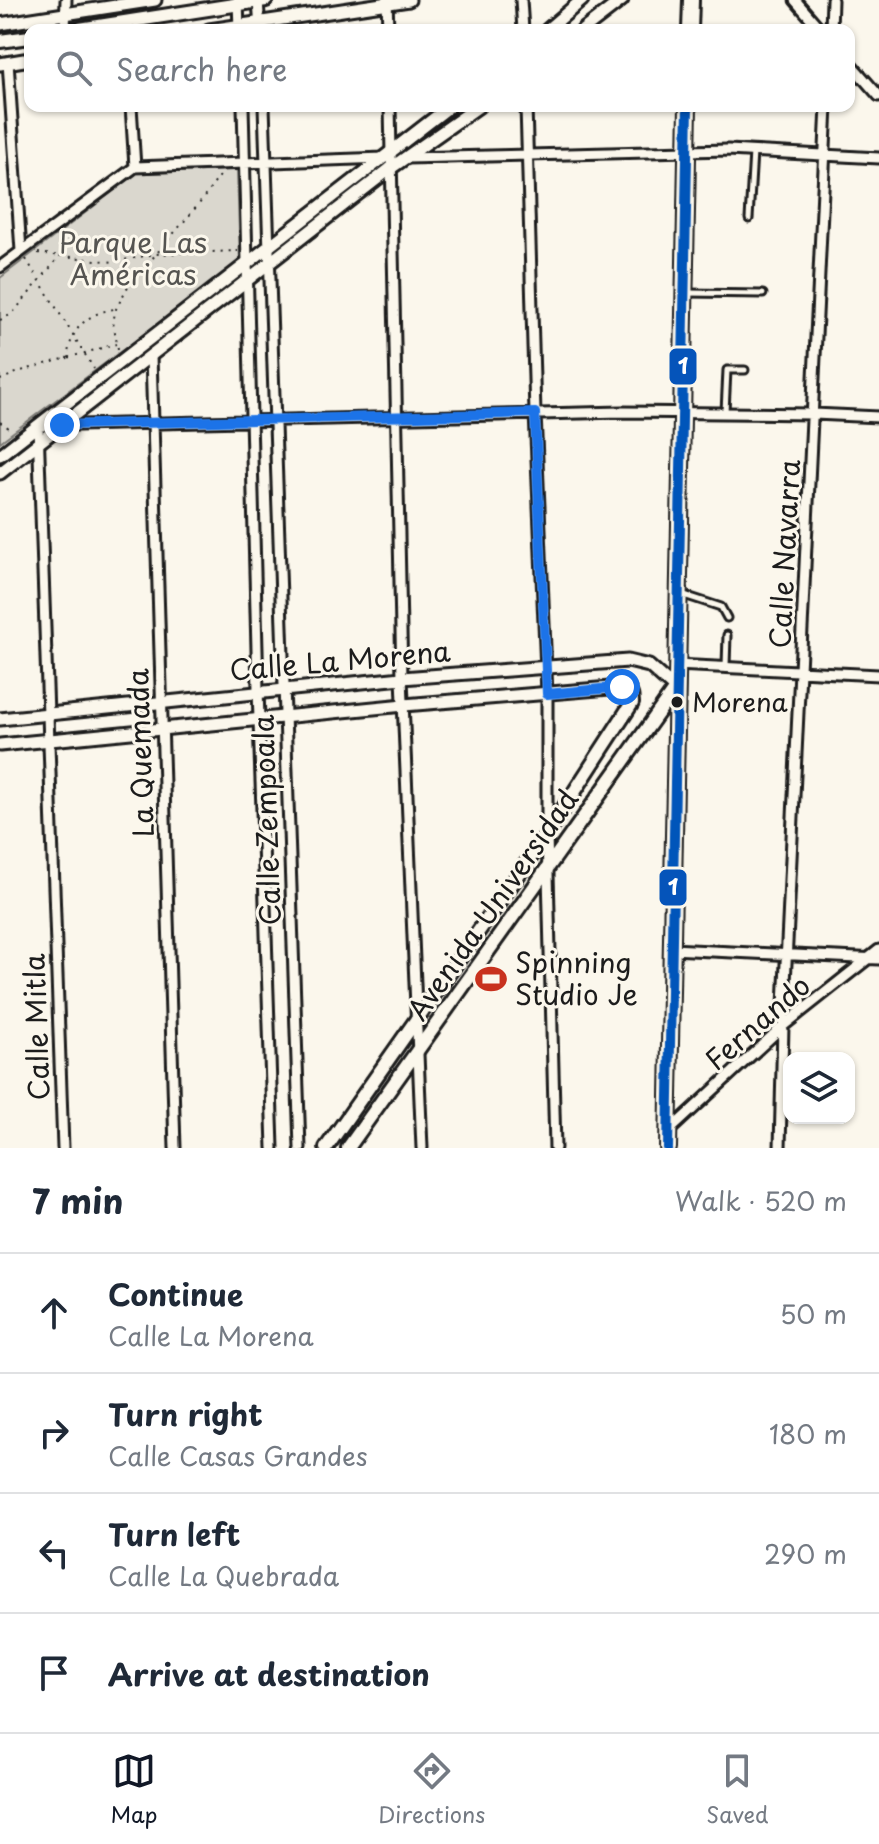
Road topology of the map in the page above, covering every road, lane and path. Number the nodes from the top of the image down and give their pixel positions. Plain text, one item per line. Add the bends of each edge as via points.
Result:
1 (66, 0) edge
2 (155, 0) edge
3 (261, 0) edge
4 (409, 0) edge
5 (521, 0) edge
6 (582, 0) edge
7 (622, 0) edge
8 (691, 0) edge
9 (795, 0) edge
10 (832, 0) edge
11 (238, 2) edge
12 (387, 2) edge
13 (66, 14) junction
14 (0, 24) edge
15 (65, 24) edge
16 (108, 24) edge
17 (239, 24) edge
18 (260, 24) edge
19 (271, 24) edge
20 (388, 24) edge
21 (523, 24) edge
22 (554, 24) edge
23 (591, 24) edge
24 (690, 24) edge
25 (816, 24) edge
26 (831, 24) edge
27 (24, 38) edge
28 (0, 41) edge
29 (24, 60) edge
30 (4, 63) edge
31 (855, 69) edge
32 (879, 96) edge
33 (131, 112) edge
34 (243, 112) edge
35 (264, 112) edge
36 (390, 112) edge
37 (443, 112) edge
38 (470, 112) edge
39 (526, 112) edge
40 (688, 112) edge
41 (827, 112) edge
42 (753, 151) junction
43 (686, 152) junction
44 (528, 154) junction
45 (825, 155) junction
46 (405, 158) junction
47 (879, 158) edge
48 (388, 159) junction
49 (267, 163) junction
50 (229, 164) junction
51 (246, 164) junction
52 (135, 167) junction
53 (749, 219) dead end
54 (268, 246) junction
55 (21, 251) junction
56 (155, 254) junction
57 (61, 255) junction
58 (248, 256) junction
59 (268, 264) junction
60 (0, 267) edge
61 (248, 279) junction
62 (39, 281) junction
63 (682, 293) junction
64 (763, 294) dead end
65 (116, 309) junction
66 (0, 320) edge
67 (73, 335) junction
68 (117, 343) junction
69 (85, 353) junction
70 (151, 356) junction
71 (67, 359) junction
72 (120, 362) junction
73 (745, 370) dead end
74 (100, 377) junction
75 (0, 380) edge
76 (680, 411) junction
77 (725, 412) junction
78 (535, 413) junction
79 (814, 414) junction
80 (397, 417) junction
81 (879, 417) edge
82 (251, 421) junction
83 (274, 421) junction
84 (0, 422) edge
85 (153, 422) junction
86 (62, 425) junction
87 (38, 426) junction
88 (24, 437) junction
89 (39, 443) junction
90 (0, 455) edge
91 (0, 473) edge
92 (677, 593) junction
93 (727, 618) dead end
94 (727, 635) dead end
95 (675, 665) junction
96 (726, 667) junction
97 (545, 668) junction
98 (802, 671) junction
99 (879, 675) edge
100 (402, 678) junction
101 (675, 689) junction
102 (284, 690) junction
103 (258, 693) junction
104 (547, 694) junction
105 (162, 702) junction
106 (632, 703) joint
107 (404, 705) junction
108 (48, 714) junction
109 (285, 718) junction
110 (0, 719) edge
111 (259, 720) junction
112 (163, 729) junction
113 (49, 741) junction
114 (0, 745) edge
115 (547, 834) junction
116 (548, 869) junction
117 (671, 949) junction
118 (879, 950) edge
119 (788, 955) junction
120 (874, 959) edge
121 (417, 1016) junction
122 (783, 1026) junction
123 (419, 1052) junction
124 (668, 1132) junction
125 (63, 1148) edge
126 (175, 1148) edge
127 (273, 1148) edge
128 (300, 1148) edge
129 (326, 1148) edge
130 (348, 1148) edge
131 (422, 1148) edge
132 (555, 1148) edge
133 (668, 1148) edge
134 (780, 1148) edge

1 - 13 street
2 - 13 street
3 - 11 main road
3 - 18 street
4 - 12 street
5 - 21 street
6 - 22 street
7 - 23 street
8 - 24 main road
9 - 25 street
10 - 26 street
11 - 16 main road
11 - 17 street
12 - 19 street
12 - 20 street
13 - 14 street
13 - 15 street
27 - 28 main road
29 - 30 street
30 - 55 street
31 - 32 street
33 - 52 street
34 - 51 street, Calle Zempoala
35 - 49 street, Calle Zempoala
36 - 48 street
37 - 48 street
38 - 46 street
39 - 44 street
40 - 43 main road
41 - 45 street, Calle Navarra
42 - 43 street
42 - 45 street
42 - 53 lane
43 - 44 street
43 - 63 main road
44 - 46 street
44 - 78 street
45 - 47 street
45 - 79 street, Calle Navarra
46 - 48 street
48 - 49 street
48 - 54 street
48 - 59 street
48 - 80 street
49 - 51 street
49 - 54 street, Calle Zempoala
50 - 51 street
50 - 52 street
50 - 56 path
51 - 58 street, Calle Zempoala
52 - 55 street
54 - 58 street
54 - 59 street, Calle Zempoala
55 - 57 path
55 - 60 street
55 - 62 path
56 - 57 path via 113,262
56 - 58 path
56 - 65 path
57 - 62 path
58 - 61 street, Calle Zempoala
58 - 72 street
59 - 61 street
59 - 83 street, Calle Zempoala
61 - 70 street
61 - 82 street, Calle Zempoala
62 - 66 path via 12,314
62 - 67 path
63 - 64 lane
63 - 76 main road
65 - 67 path via 85,319
65 - 68 path
67 - 69 path
67 - 71 path
68 - 69 path
68 - 72 path
69 - 71 path
69 - 74 path
70 - 85 street, La Quemada
70 - 86 street
71 - 75 path
72 - 74 street
73 - 77 lane via 727,370
74 - 87 street
76 - 77 street
76 - 78 street
76 - 92 main road
77 - 79 street
78 - 80 street
78 - 97 street
79 - 81 street
79 - 98 street, Calle Navarra
80 - 83 street
80 - 100 street
82 - 83 street
82 - 85 street
82 - 103 street, Calle Zempoala
83 - 102 street, Calle Zempoala
84 - 88 path
85 - 86 street
85 - 105 street, La Quemada
86 - 87 street
86 - 89 street
87 - 88 street
87 - 89 street, Calle Mitla
88 - 90 street
89 - 91 street
89 - 108 street, Calle Mitla
92 - 93 lane via 721,607
92 - 95 main road
94 - 96 lane
95 - 96 street
95 - 101 main road
96 - 98 street
97 - 100 street, Calle La Morena
97 - 101 street, Calle La Morena via 639,662
97 - 104 street
98 - 99 street
98 - 119 street, Calle Navarra
100 - 102 street, Calle La Morena
100 - 107 street
101 - 116 main road, Avenida Universidad
101 - 117 main road
102 - 103 street, Calle La Morena
102 - 109 street, Calle Zempoala
103 - 105 street, Calle La Morena
103 - 111 street, Calle Zempoala
104 - 106 street, Calle La Morena via 622,687 633,695
104 - 107 street, Calle La Morena
104 - 115 street
105 - 108 street, Calle La Morena
105 - 112 street, La Quemada
106 - 115 main road, Avenida Universidad
107 - 109 street, Calle La Morena
107 - 121 street
108 - 110 street, Calle La Morena
108 - 113 street, Calle Mitla
109 - 111 street, Calle La Morena
109 - 128 street, Calle Zempoala
111 - 112 street, Calle La Morena
111 - 127 street, Calle Zempoala
112 - 113 street, Calle La Morena
112 - 126 street, La Quemada
113 - 114 street, Calle La Morena
113 - 125 street, Calle Mitla
115 - 116 street
115 - 121 main road, Avenida Universidad
116 - 123 main road, Avenida Universidad
116 - 132 street
117 - 119 street
117 - 124 main road
118 - 120 street, Fernando
119 - 120 street
119 - 122 street, Calle Navarra
120 - 122 street, Fernando
121 - 123 street
121 - 129 main road, Avenida Universidad
122 - 124 street, Fernando
122 - 134 street, Calle Navarra
123 - 130 main road, Avenida Universidad
123 - 131 street
124 - 133 main road

